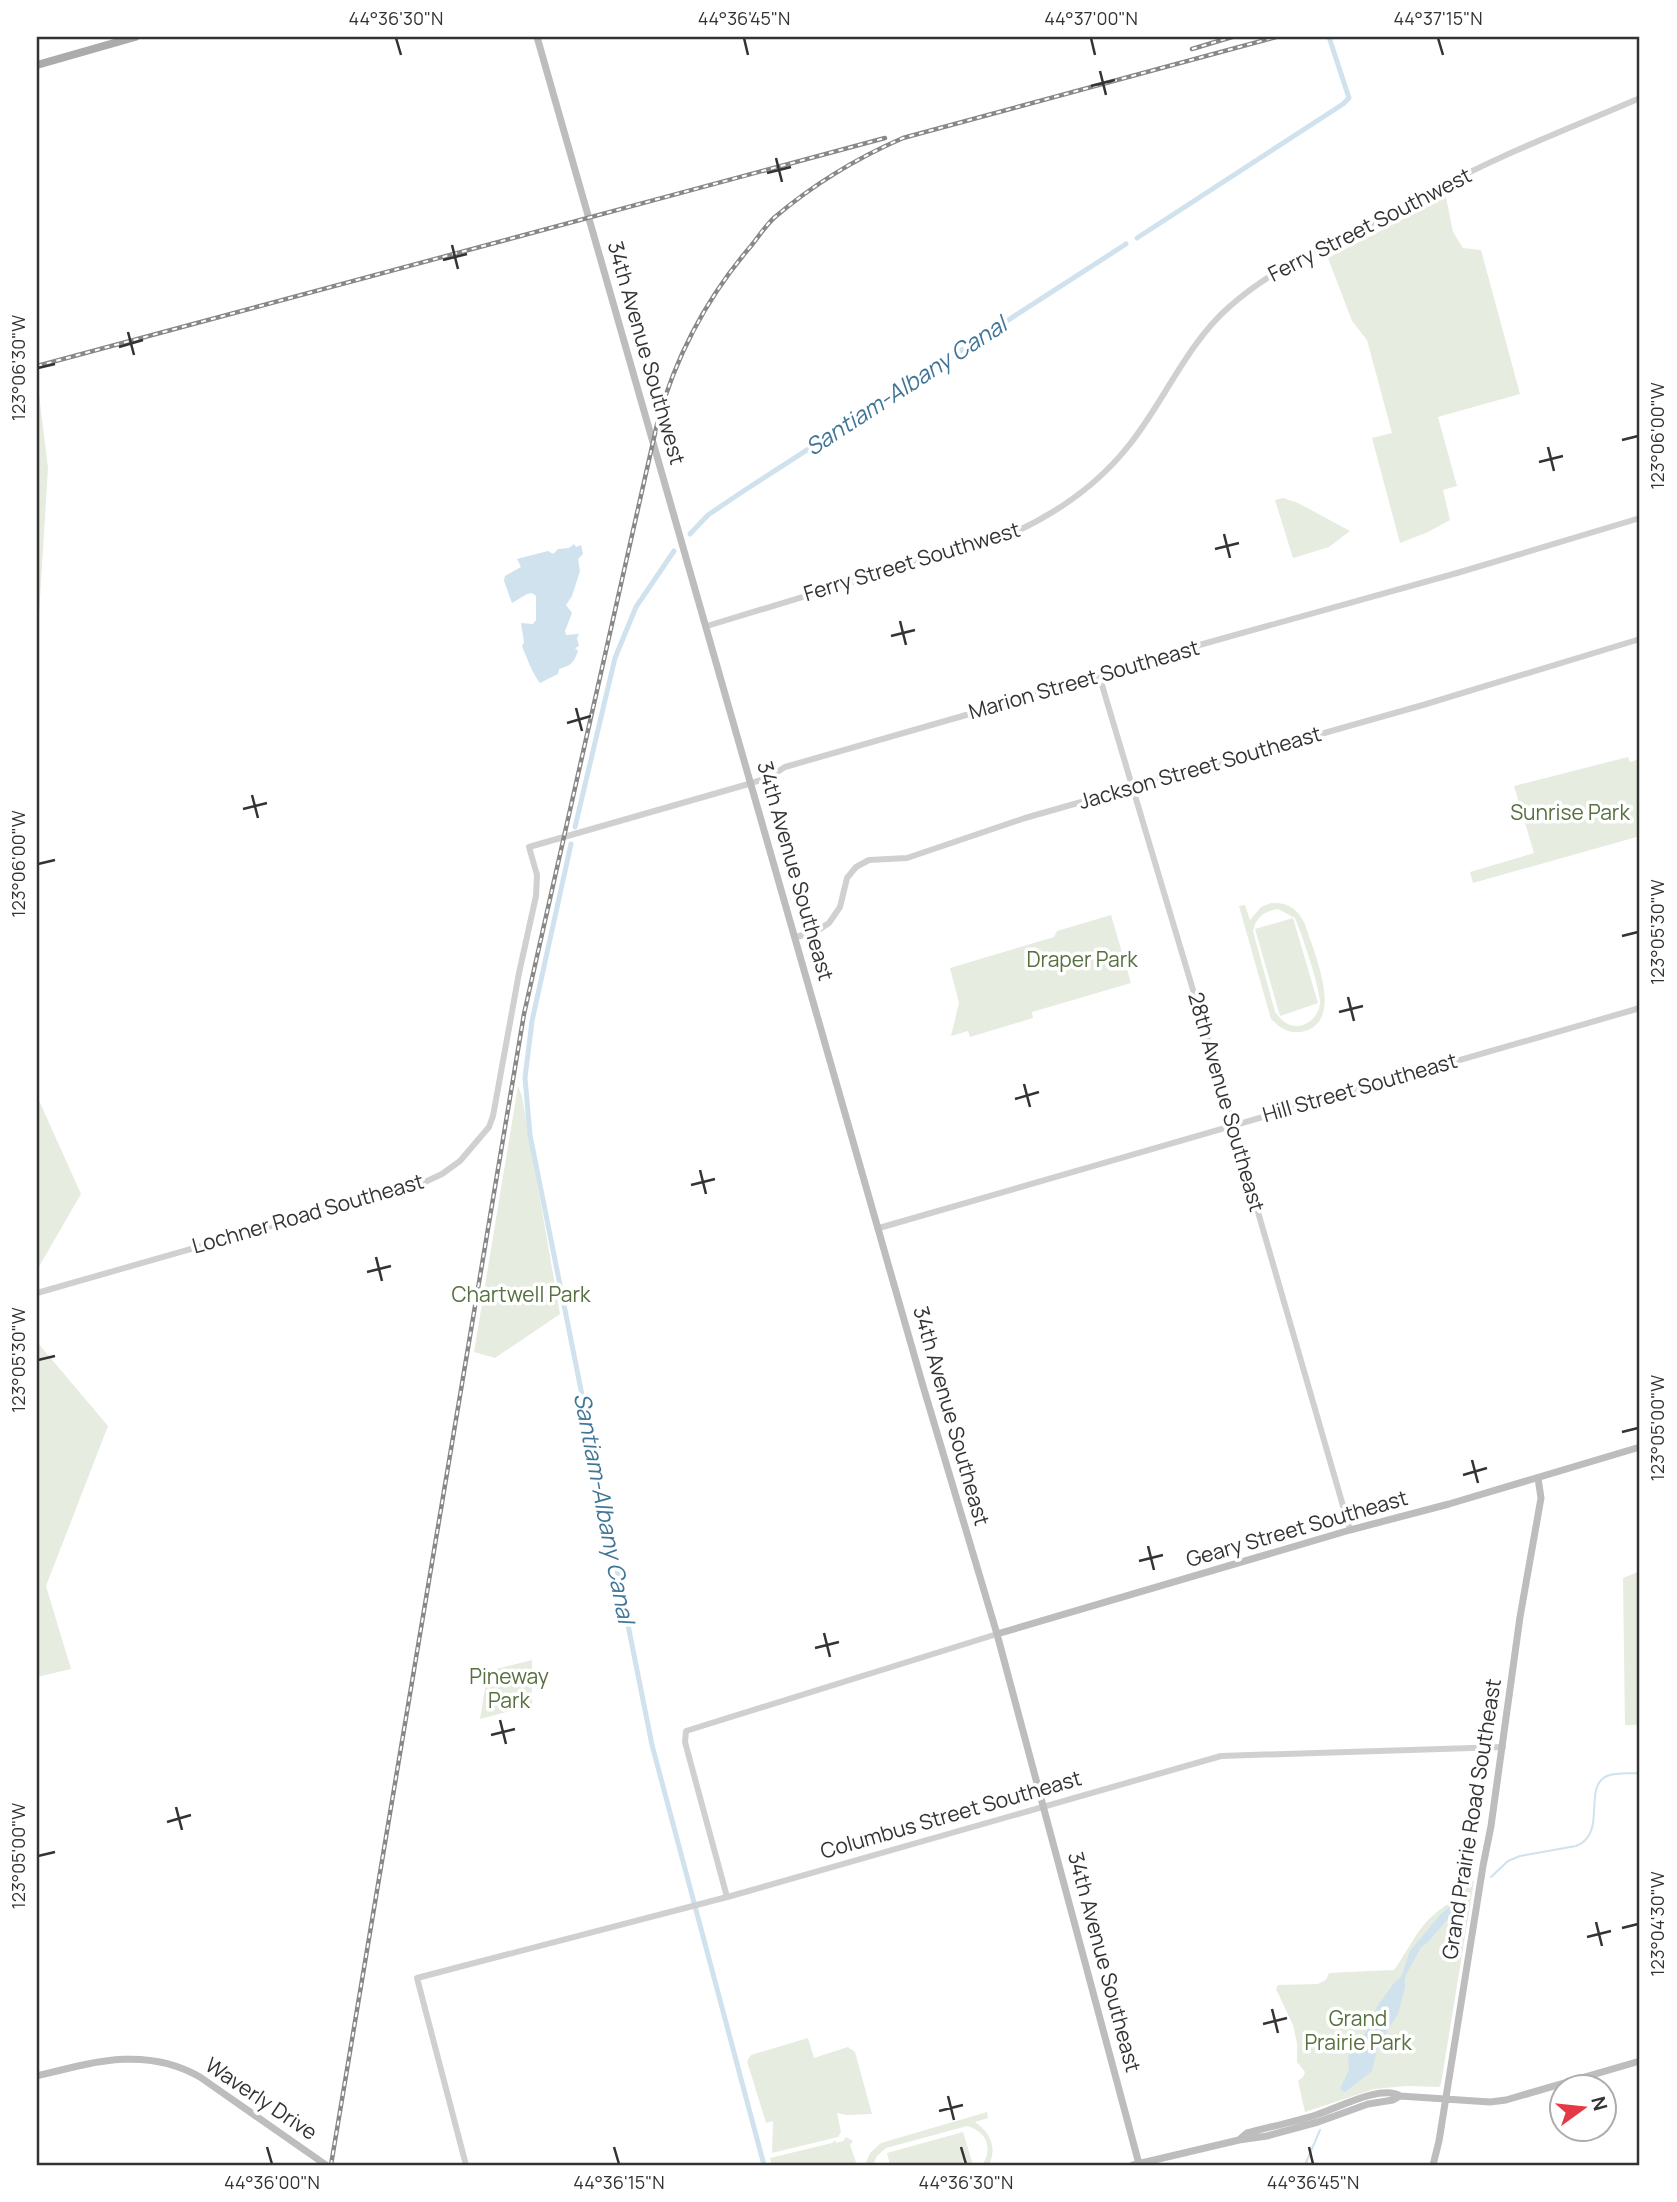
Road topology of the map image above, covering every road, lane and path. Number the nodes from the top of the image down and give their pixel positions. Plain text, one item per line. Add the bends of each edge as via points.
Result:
1 (135, 37) edge
2 (537, 37) edge
3 (37, 65) edge
4 (1640, 98) edge
5 (1640, 518) edge
6 (707, 625) junction
7 (1640, 639) edge
8 (1099, 675) junction
9 (722, 680) joint
10 (752, 783) junction
11 (1133, 787) junction
12 (529, 847) joint
13 (796, 937) junction
14 (1640, 1008) edge
15 (1233, 1125) junction
16 (879, 1228) junction
17 (37, 1293) edge
18 (1640, 1447) edge
19 (1538, 1478) junction
20 (1350, 1530) junction
21 (998, 1634) junction
22 (1503, 1747) junction
23 (1043, 1806) junction
24 (727, 1897) junction
25 (1640, 2061) edge
26 (37, 2076) edge
27 (1446, 2098) junction
28 (326, 2165) edge
29 (466, 2165) edge
30 (1136, 2165) edge
31 (1433, 2165) edge

1 - 3 main road
2 - 6 main road, 34th Avenue Southwest
4 - 6 street, Ferry Street Southwest via 1459,178 1257,283 1204,334 1131,443 1102,477 1045,518 1013,533
5 - 8 street, Marion Street Southeast
6 - 9 main road, 34th Avenue Southwest
7 - 11 street, Jackson Street Southeast
8 - 10 street, Marion Street Southeast via 785,767
8 - 11 street, 28th Avenue Southeast
9 - 10 main road, 34th Avenue Southeast
10 - 12 street, Marion Street Southeast
10 - 13 main road, 34th Avenue Southeast
11 - 13 street, Jackson Street Southeast via 907,858 864,862 847,878 840,907 829,923
11 - 15 street, 28th Avenue Southeast
12 - 17 street, Lochner Road Southeast via 537,875 536,895 496,1105 489,1127 460,1161 425,1182
13 - 16 main road, 34th Avenue Southeast
14 - 15 street, Hill Street Southeast
15 - 16 street, Hill Street Southeast
15 - 20 street, 28th Avenue Southeast
16 - 21 main road, 34th Avenue Southeast
18 - 19 main road, Geary Street Southeast
19 - 20 main road, Geary Street Southeast
19 - 22 main road, Grand Prairie Road Southeast via 1541,1498
20 - 21 main road, Geary Street Southeast
21 - 23 main road, 34th Avenue Southeast
21 - 24 street, Geary Street Southeast via 684,1733
22 - 23 street, Columbus Street Southeast via 1221,1756
22 - 27 main road, Grand Prairie Road Southeast
23 - 24 street, Columbus Street Southeast
23 - 30 main road, 34th Avenue Southeast
24 - 29 street, Columbus Street Southeast via 417,1978
25 - 27 main road via 1506,2100
26 - 28 main road, Waverly Drive via 132,2058 189,2070
27 - 30 main road via 1400,2096 1306,2126
27 - 31 main road, Grand Prairie Road Southeast

